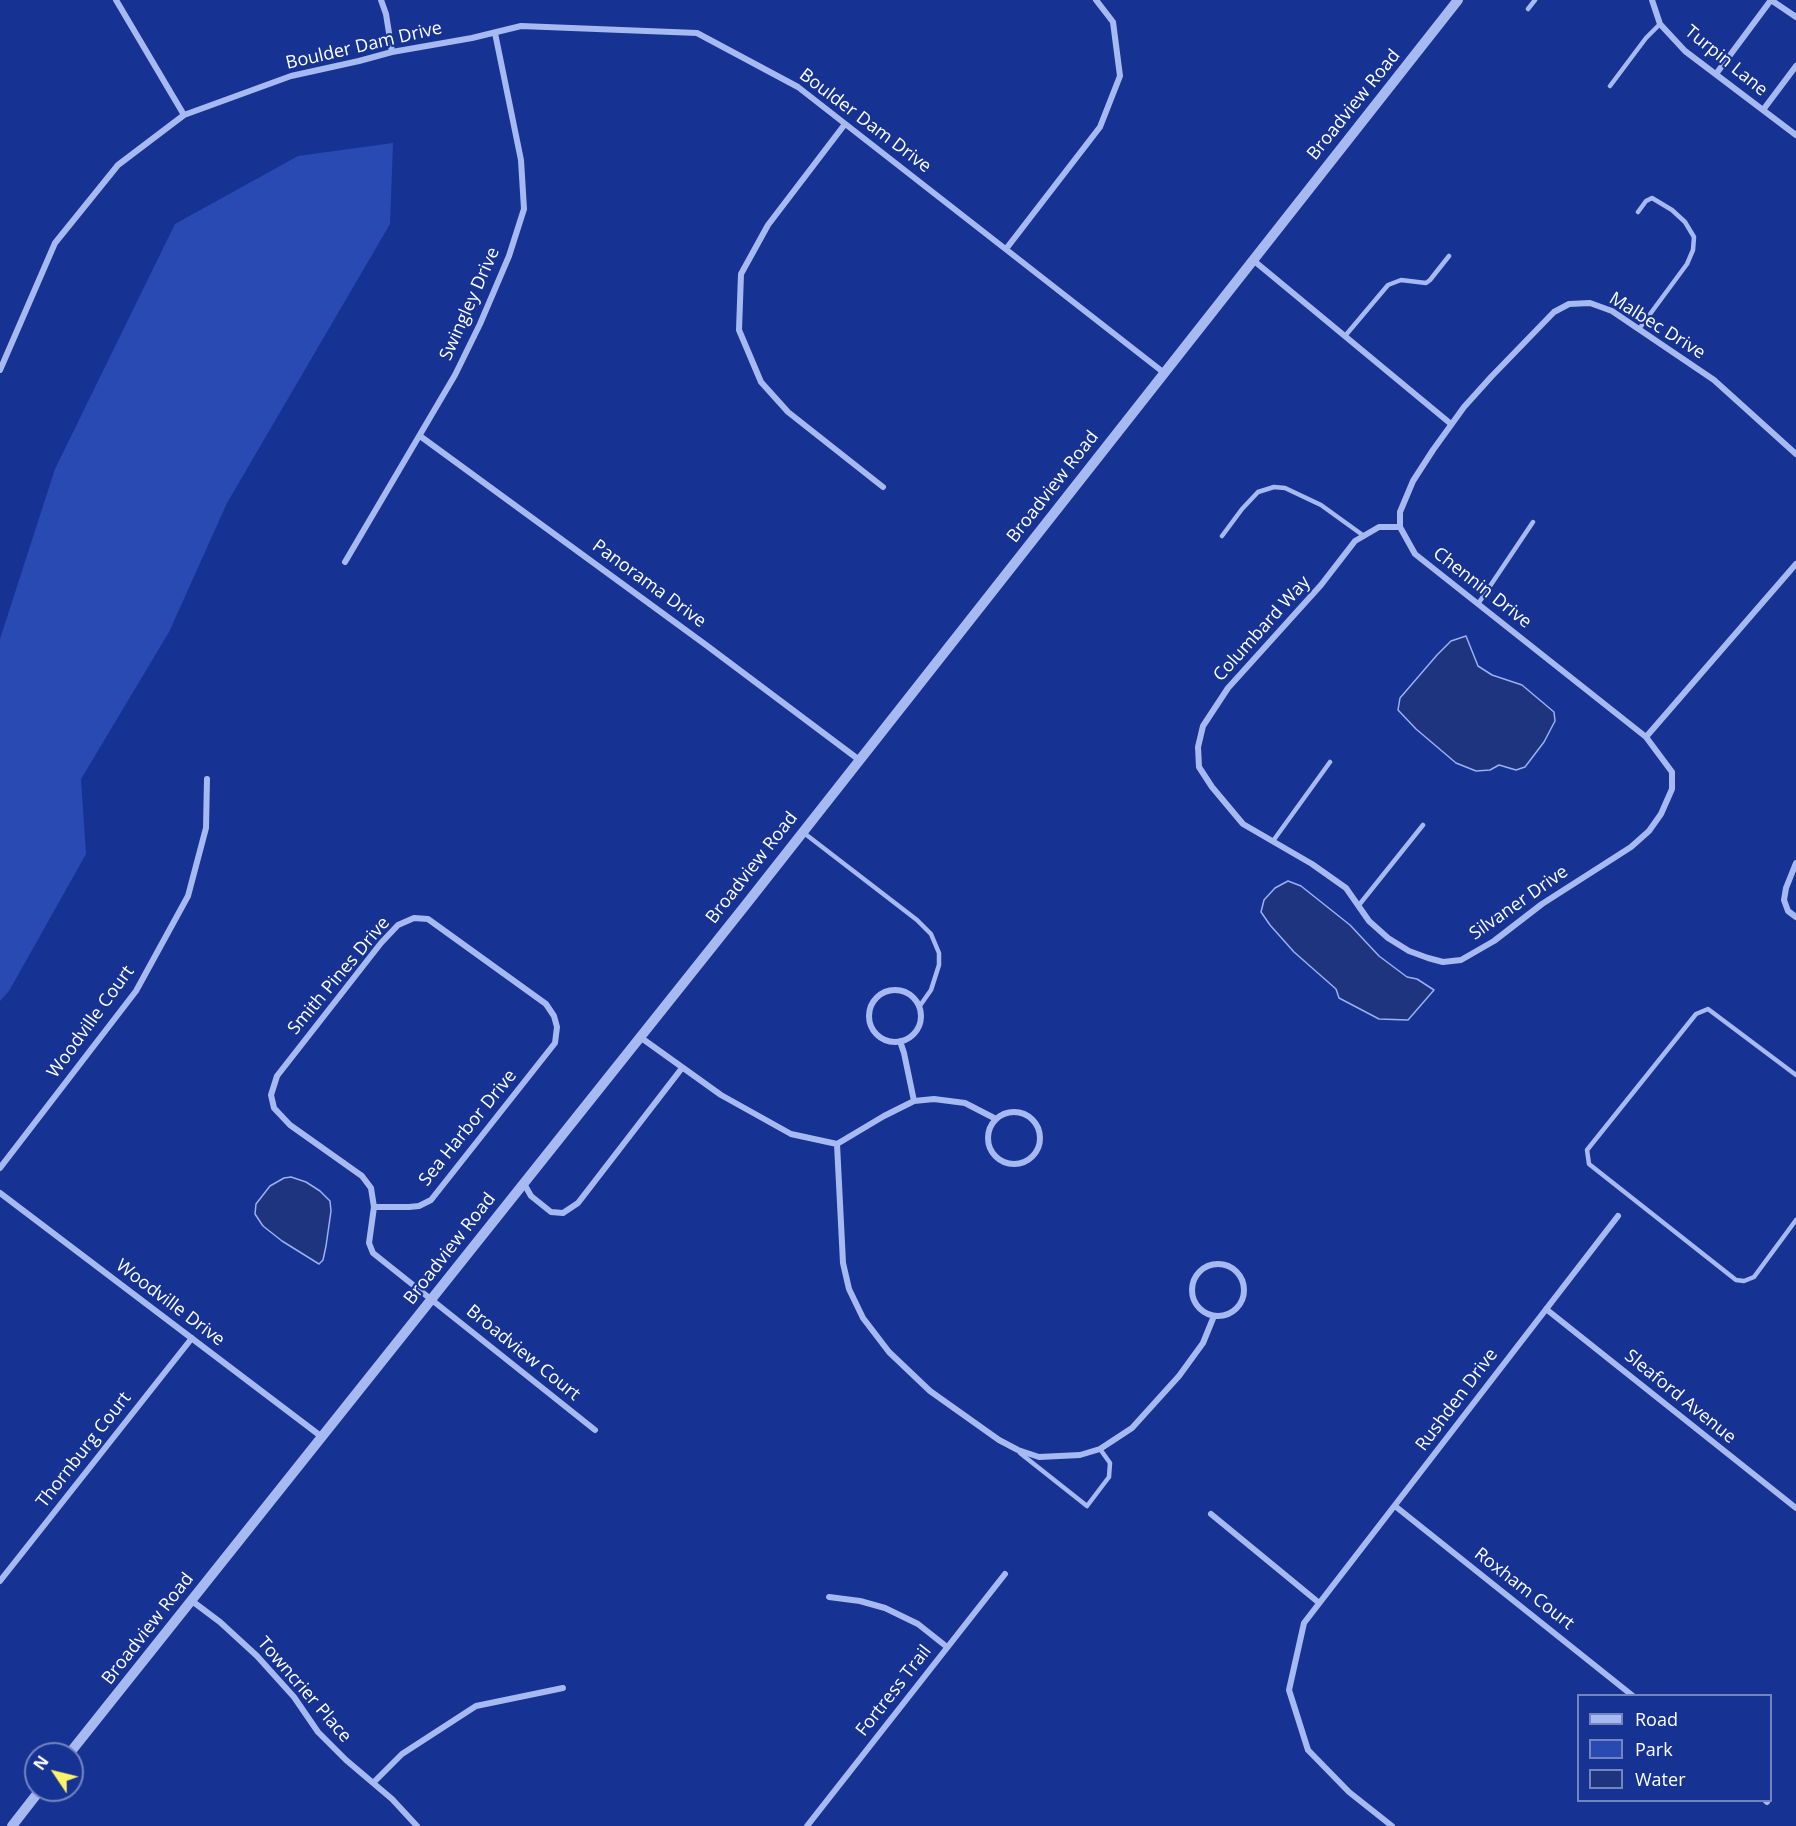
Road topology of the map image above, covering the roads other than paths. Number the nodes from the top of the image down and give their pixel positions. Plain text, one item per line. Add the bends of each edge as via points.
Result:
1 (116, 0) edge
2 (381, 0) edge
3 (1096, 0) edge
4 (1458, 0) edge
5 (1535, 0) edge
6 (1653, 0) edge
7 (1771, 0) edge
8 (1528, 9) dead end
9 (1796, 17) edge
10 (1660, 24) junction
11 (495, 33) junction
12 (392, 52) junction
13 (1796, 66) edge
14 (1716, 74) junction
15 (1610, 86) dead end
16 (1763, 110) junction
17 (184, 115) junction
18 (845, 124) junction
19 (1796, 135) edge
20 (1638, 212) dead end
21 (1006, 249) junction
22 (1449, 256) dead end
23 (1252, 259) junction
24 (1639, 329) junction
25 (1345, 336) junction
26 (0, 370) edge
27 (1163, 372) junction
28 (1451, 424) junction
29 (420, 436) junction
30 (1796, 454) edge
31 (884, 487) dead end
32 (1533, 522) dead end
33 (1400, 527) junction
34 (1221, 536) dead end
35 (1364, 536) junction
36 (345, 562) dead end
37 (1796, 564) edge
38 (1478, 604) junction
39 (1646, 737) junction
40 (858, 759) junction
41 (1330, 762) dead end
42 (1672, 772) joint
43 (207, 779) dead end
44 (1212, 787) joint
45 (1423, 825) dead end
46 (802, 831) junction
47 (1273, 842) junction
48 (1796, 863) edge
49 (1359, 905) junction
50 (1796, 917) edge
51 (919, 1007) junction
52 (557, 1028) joint
53 (640, 1037) junction
54 (900, 1041) junction
55 (682, 1068) junction
56 (1796, 1076) edge
57 (914, 1101) junction
58 (996, 1119) junction
59 (837, 1144) junction
60 (0, 1168) edge
61 (523, 1182) junction
62 (0, 1193) edge
63 (374, 1207) junction
64 (1618, 1216) dead end
65 (1796, 1220) edge
66 (432, 1299) junction
67 (1546, 1309) junction
68 (1214, 1316) junction
69 (192, 1338) junction
70 (595, 1430) dead end
71 (322, 1437) junction
72 (1100, 1449) junction
73 (1018, 1450) junction
74 (1395, 1506) junction
75 (1796, 1508) edge
76 (1211, 1514) dead end
77 (1005, 1575) dead end
78 (0, 1581) edge
79 (829, 1597) dead end
80 (192, 1601) junction
81 (1318, 1602) junction
82 (947, 1647) junction
83 (563, 1688) dead end
84 (1633, 1694) edge
85 (79, 1742) edge
86 (373, 1783) junction
87 (31, 1802) edge
88 (12, 1826) edge
89 (417, 1826) edge
90 (807, 1826) edge
91 (1392, 1826) edge

1 - 17 street
2 - 12 street
3 - 21 street via 1113,22 1120,76 1100,127
4 - 23 street, Broadview Road
5 - 8 lane
6 - 10 street, Turpin Lane
7 - 9 street
7 - 14 street
10 - 14 street, Turpin Lane via 1685,51
10 - 15 lane
11 - 12 street, Boulder Dam Drive
11 - 18 street, Boulder Dam Drive via 521,26 697,33 798,87
11 - 29 street, Swingley Drive via 521,160 524,209 480,324
12 - 17 street, Boulder Dam Drive via 291,76
13 - 16 street
14 - 16 street, Turpin Lane
16 - 19 street, Turpin Lane
17 - 26 street, Boulder Dam Drive via 118,165 55,243
18 - 21 street, Boulder Dam Drive
18 - 31 street via 768,225 741,274 739,330 760,382 788,412
20 - 24 lane via 1652,198 1685,222 1694,237 1687,264
21 - 27 street, Boulder Dam Drive
22 - 25 lane via 1426,283 1401,280 1388,285
23 - 25 street
23 - 27 street, Broadview Road
24 - 28 street, Malbec Drive via 1612,311 1590,303 1569,304 1554,312
24 - 30 street, Malbec Drive via 1714,380
25 - 28 street
27 - 40 street, Broadview Road
28 - 33 street via 1413,481 1400,512
29 - 36 street, Swingley Drive
29 - 40 street, Panorama Drive
32 - 38 lane
33 - 35 street, Columbard Way via 1379,527
33 - 38 street, Chennin Drive via 1415,554
34 - 35 lane via 1258,492 1274,487 1285,488 1321,505
35 - 44 street, Columbard Way via 1355,541 1322,585 1228,688 1203,726 1199,767
37 - 39 street
38 - 39 street, Chennin Drive
39 - 42 street, Chennin Drive
40 - 46 street, Broadview Road
41 - 47 lane
42 - 49 street, Silvaner Drive via 1672,789 1649,831 1631,847 1461,960 1443,962 1409,951 1388,938
43 - 60 street, Woodville Court via 206,828 188,896 136,991
44 - 47 street, Silvaner Drive via 1243,824
45 - 49 lane
46 - 51 lane via 931,934 939,965 931,990
46 - 53 street, Broadview Road
47 - 49 street, Silvaner Drive via 1346,888
48 - 50 street via 1784,900 1788,911
51 - 54 street via 918,1027
51 - 54 street via 907,992 895,989 876,997 868,1016 875,1033 891,1042
52 - 63 street, Sea Harbor Drive via 555,1043 431,1200 419,1206
52 - 63 street, Smith Pines Drive via 546,1004 428,919 414,918 399,925 277,1076 271,1095 274,1108 290,1125 362,1176 371,1188
53 - 55 street
53 - 61 street, Broadview Road
54 - 57 street
55 - 59 street via 790,1134
55 - 61 street via 578,1203 563,1213 551,1212 531,1196
56 - 65 lane via 1708,1009 1696,1014 1587,1150 1589,1164 1736,1280 1754,1277
57 - 58 street via 965,1103
57 - 59 street
58 - 58 street via 1014,1112 1026,1114 1034,1121 1040,1140 1030,1159 1010,1164 994,1155 988,1139
59 - 73 street via 843,1263 863,1318 889,1352 930,1391
61 - 66 street, Broadview Road
62 - 69 street, Woodville Drive
63 - 66 street, Broadview Court via 369,1243 373,1253
64 - 67 street, Rushden Drive
66 - 70 street, Broadview Court
66 - 71 street, Broadview Road
67 - 74 street, Rushden Drive
67 - 75 street, Sleaford Avenue
68 - 68 street via 1194,1301 1194,1280 1208,1266 1230,1266 1243,1281 1242,1301 1234,1311
68 - 72 street via 1203,1343 1179,1376 1132,1428
69 - 71 street, Woodville Drive
69 - 78 street, Thornburg Court
71 - 80 street, Broadview Road
72 - 73 street via 1056,1457 1039,1457
72 - 73 lane via 1110,1463 1108,1478 1087,1506
74 - 81 street, Rushden Drive
74 - 84 street, Roxham Court
76 - 81 street
77 - 82 street, Fortress Trail
79 - 82 street via 885,1608 918,1624
80 - 85 street, Broadview Road
80 - 86 street, Towncrier Place via 257,1656 294,1697 318,1732
81 - 91 street, Rushden Drive via 1304,1623 1289,1690 1308,1750 1349,1792
82 - 90 street, Fortress Trail
83 - 86 street via 476,1706 402,1754
86 - 89 street, Towncrier Place
87 - 88 street

